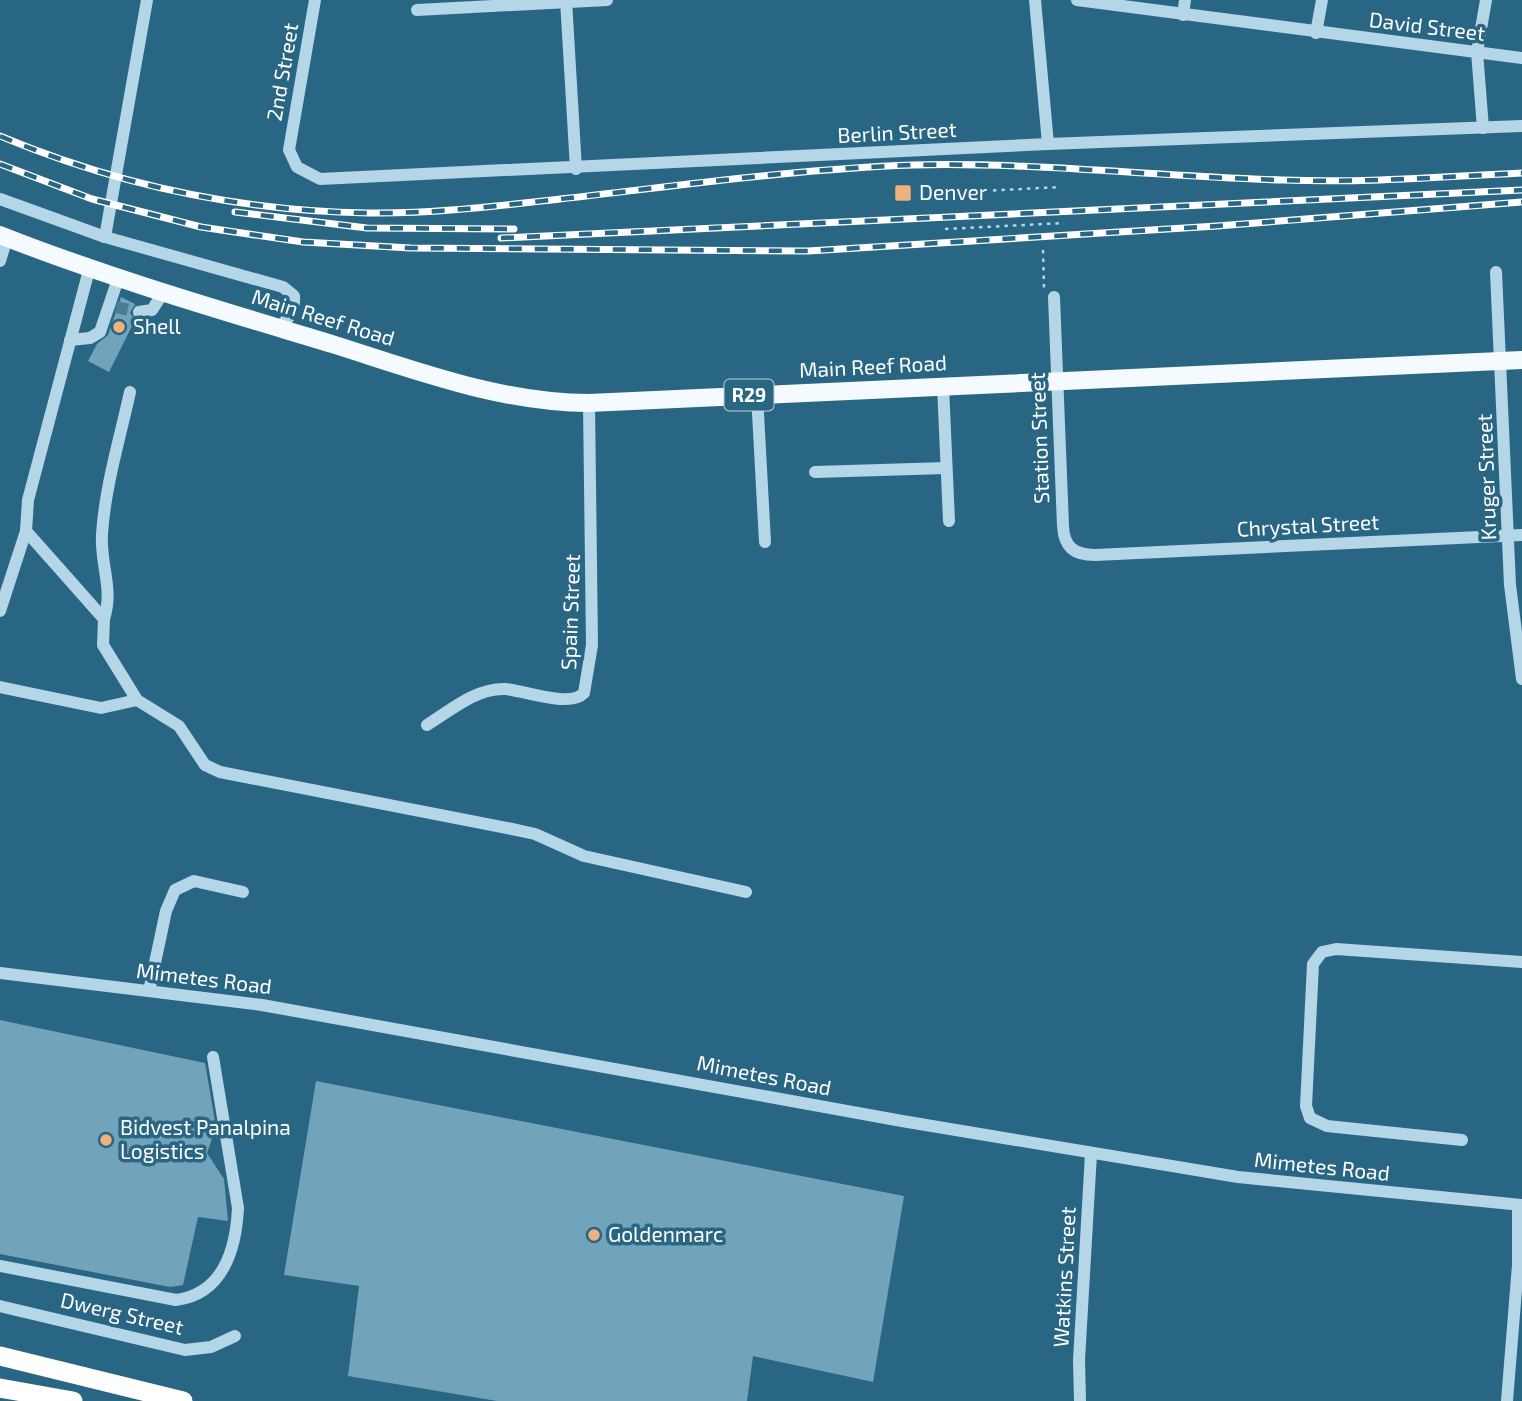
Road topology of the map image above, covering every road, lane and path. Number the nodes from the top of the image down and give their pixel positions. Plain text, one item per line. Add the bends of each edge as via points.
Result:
1 (147, 0) edge
2 (315, 0) edge
3 (607, 0) edge
4 (1035, 0) edge
5 (1077, 0) edge
6 (1185, 0) edge
7 (1322, 0) edge
8 (1486, 0) edge
9 (566, 1) edge
10 (417, 10) dead end
11 (1183, 15) junction
12 (1316, 33) junction
13 (1477, 52) junction
14 (1522, 58) edge
15 (1522, 126) edge
16 (1483, 128) junction
17 (1048, 145) junction
18 (289, 150) joint
19 (576, 169) junction
20 (1061, 187) dead end
21 (942, 193) dead end
22 (0, 199) edge
23 (1064, 223) dead end
24 (945, 229) dead end
25 (4, 236) edge
26 (106, 237) junction
27 (1042, 250) dead end
28 (0, 261) edge
29 (89, 270) junction
30 (1496, 272) dead end
31 (118, 279) junction
32 (163, 293) junction
33 (1054, 296) joint
34 (139, 312) dead end
35 (278, 328) junction
36 (70, 340) junction
37 (1522, 360) edge
38 (1503, 361) junction
39 (1056, 381) junction
40 (943, 386) junction
41 (131, 392) dead end
42 (757, 395) junction
43 (589, 403) junction
44 (946, 467) junction
45 (815, 472) dead end
46 (949, 522) dead end
47 (26, 531) junction
48 (1522, 535) edge
49 (1508, 536) junction
50 (765, 542) dead end
51 (1095, 555) joint
52 (0, 611) edge
53 (104, 619) junction
54 (1519, 644) edge
55 (1522, 679) edge
56 (0, 687) edge
57 (137, 699) junction
58 (427, 725) dead end
59 (243, 892) dead end
60 (746, 892) dead end
61 (1522, 962) edge
62 (0, 973) edge
63 (149, 991) junction
64 (213, 1057) dead end
65 (1462, 1140) dead end
66 (1091, 1154) junction
67 (1520, 1205) edge
68 (0, 1266) edge
69 (0, 1306) edge
70 (235, 1336) dead end
71 (0, 1356) edge
72 (0, 1388) edge
73 (73, 1401) edge
74 (183, 1401) edge
75 (1080, 1401) edge
76 (1507, 1401) edge

1 - 26 street
2 - 18 street, 2nd Street
3 - 9 street
4 - 17 street
5 - 11 street, David Street
6 - 11 street
7 - 12 street
8 - 13 street
9 - 10 street
9 - 19 street
11 - 12 street, David Street
12 - 13 street, David Street
13 - 14 street, David Street
13 - 16 street
15 - 16 street, Berlin Street
16 - 17 street, Berlin Street
17 - 19 street, Berlin Street
18 - 19 street, Berlin Street via 303,172 330,180
20 - 21 path
22 - 26 street
23 - 24 path
25 - 28 street
25 - 29 main road, Main Reef Road / R29
26 - 35 street via 283,288 294,296 294,304
27 - 33 path via 1044,291
29 - 31 main road, Main Reef Road / R29
29 - 36 street
30 - 38 street, Kruger Street
31 - 32 main road, Main Reef Road / R29
31 - 36 street via 113,306 98,334
32 - 34 street via 152,310
32 - 35 main road, Main Reef Road / R29
33 - 39 street, Station Street
35 - 43 main road, Main Reef Road / R29 via 494,392
36 - 47 street via 28,500
37 - 38 main road, Main Reef Road / R29
38 - 39 main road, Main Reef Road / R29
38 - 49 street, Kruger Street
39 - 40 main road, Main Reef Road / R29
39 - 51 street, Station Street via 1063,538 1071,550
40 - 42 main road, Main Reef Road / R29
40 - 44 street
41 - 53 street via 102,528 110,597
42 - 43 main road, Main Reef Road / R29
42 - 50 street
43 - 58 street, Spain Street via 592,645 584,693 570,701 491,690
44 - 45 street
44 - 46 street
47 - 52 street
47 - 53 street
48 - 49 street, Chrystal Street
49 - 51 street, Chrystal Street
49 - 54 street, Kruger Street
53 - 57 street via 103,645
54 - 55 street, Kruger Street
56 - 57 street via 101,708
57 - 60 street via 179,726 201,760 214,770 535,834 584,856
59 - 63 street via 194,881 175,890
61 - 65 street via 1336,949 1322,952 1313,964 1306,1106 1310,1118 1327,1126
62 - 63 street, Mimetes Road
63 - 66 street, Mimetes Road via 262,1005
64 - 68 street via 238,1208 229,1258 211,1286 191,1298 176,1300
66 - 67 street, Mimetes Road via 1279,1183
66 - 75 street, Watkins Street
67 - 76 street
69 - 70 street, Dwerg Street via 184,1350 211,1348
71 - 74 highway
72 - 73 highway

